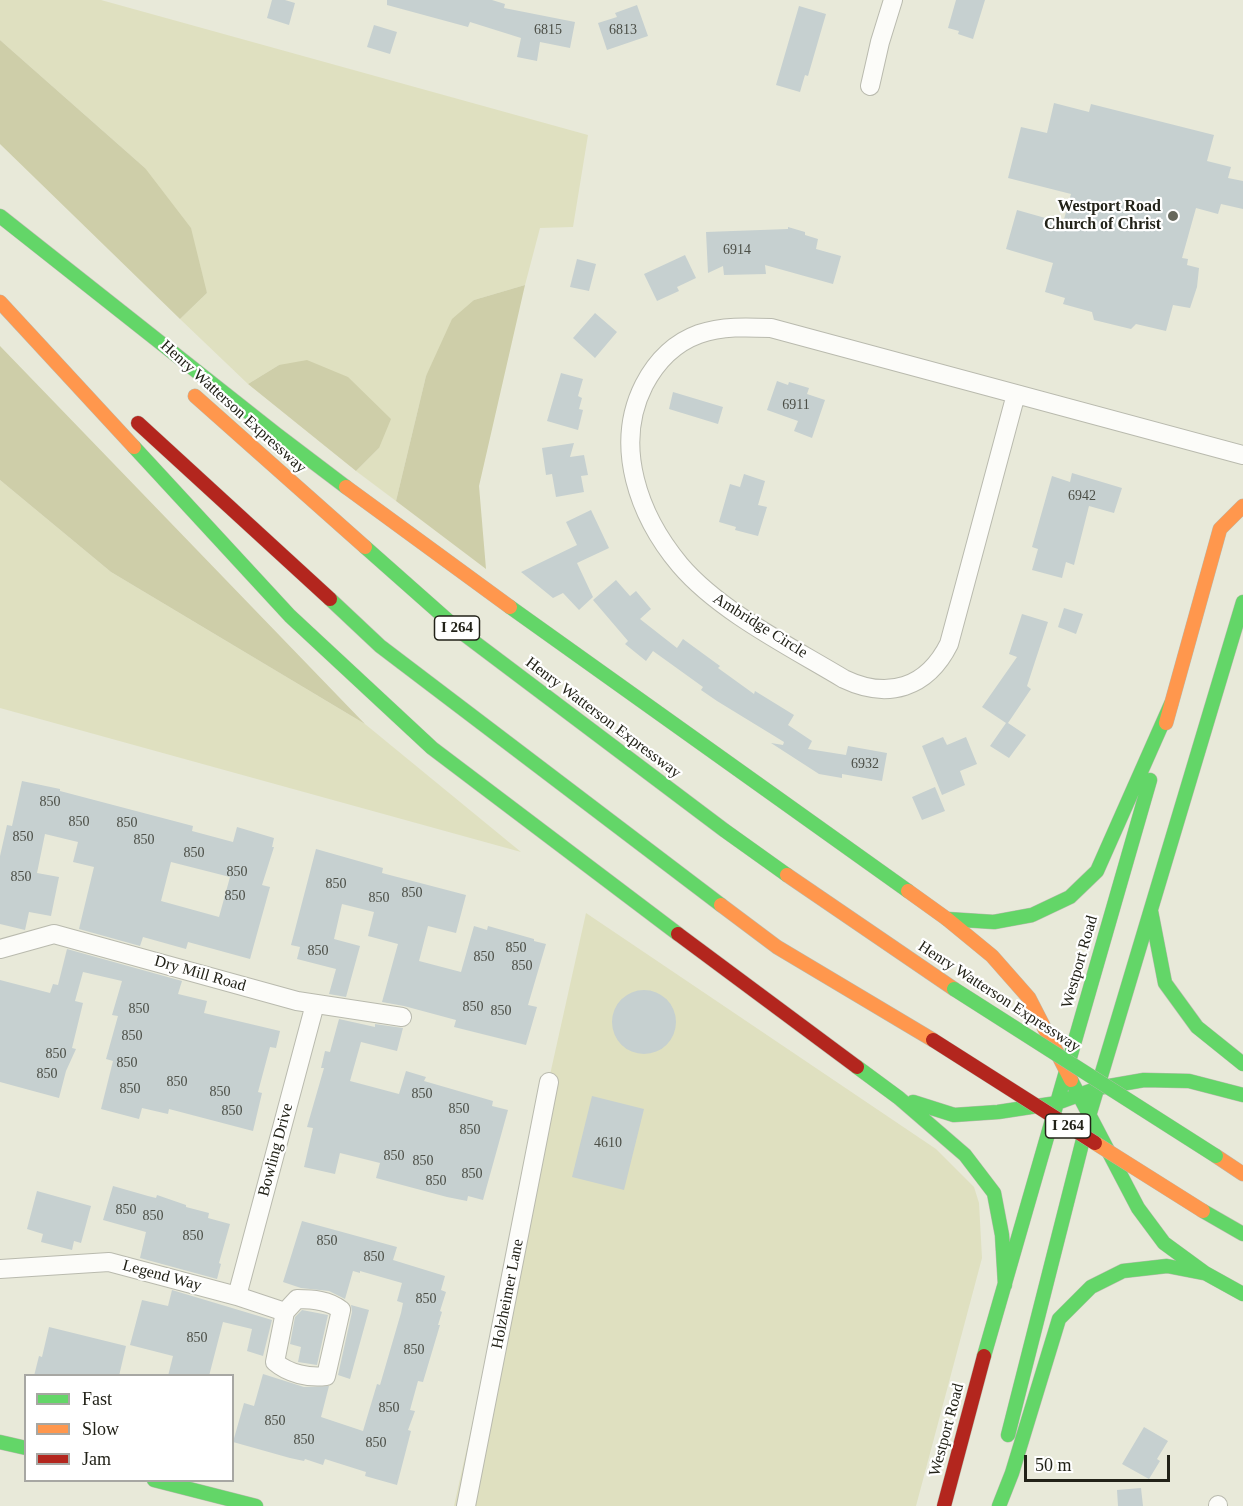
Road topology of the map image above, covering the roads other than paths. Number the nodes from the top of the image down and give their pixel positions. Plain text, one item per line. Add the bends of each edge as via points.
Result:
1 (892, 0) edge
2 (870, 86) dead end
3 (0, 216) edge
4 (0, 296) edge
5 (0, 302) edge
6 (137, 342) dead end
7 (86, 376) dead end
8 (188, 390) dead end
9 (1016, 394) junction
10 (130, 416) dead end
11 (1243, 455) edge
12 (1243, 506) edge
13 (1243, 602) edge
14 (1171, 704) junction
15 (1150, 911) junction
16 (947, 919) junction
17 (0, 949) edge
18 (315, 1004) junction
19 (402, 1017) dead end
20 (1243, 1064) edge
21 (1066, 1069) junction
22 (549, 1082) dead end
23 (1098, 1088) junction
24 (1079, 1095) junction
25 (1243, 1095) edge
26 (899, 1098) junction
27 (1057, 1102) junction
28 (1089, 1116) junction
29 (1243, 1174) edge
30 (1243, 1234) edge
31 (1, 1273) edge
32 (1205, 1273) junction
33 (1005, 1285) junction
34 (1243, 1294) edge
35 (237, 1296) junction
36 (285, 1312) junction
37 (0, 1442) edge
38 (24, 1448) edge
39 (162, 1482) edge
40 (256, 1506) edge
41 (466, 1506) edge
42 (944, 1506) edge
43 (990, 1506) edge
44 (999, 1506) edge

1 - 2 street
3 - 6 main road, Henry Watterson Expressway
3 - 16 main road via 434,553
4 - 7 main road
5 - 26 main road via 290,616 432,748
8 - 29 main road, Henry Watterson Expressway / I 264, bridge via 461,632 724,830 954,989
9 - 9 street, Ambridge Circle via 771,328 718,329 679,344 649,375 631,420 633,476 664,544 707,592 844,679 876,690 896,688 926,675 949,644
9 - 11 street, Ambridge Circle
10 - 30 main road, I 264, bridge via 380,646 777,947
12 - 14 main road, Westport Road via 1220,529
13 - 15 main road
14 - 16 main road via 1097,871 1070,897 1032,915 994,922
14 - 21 main road, Westport Road
15 - 20 main road via 1165,983 1197,1028
15 - 23 main road
16 - 21 main road via 992,956 1029,998
17 - 18 street, Dry Mill Road via 54,934
18 - 19 street, Dry Mill Road
18 - 35 street, Bowling Drive
21 - 24 main road
21 - 27 main road, Westport Road
22 - 41 street, Holzheimer Lane
23 - 24 main road
23 - 25 main road via 1144,1080 1190,1081
23 - 28 main road
24 - 27 main road
24 - 28 main road
26 - 27 main road via 954,1115
26 - 33 main road via 965,1155 994,1193
27 - 33 main road, Westport Road
28 - 32 main road via 1138,1208 1164,1243
28 - 43 main road
31 - 35 street, Legend Way via 109,1262
32 - 34 main road
32 - 44 main road via 1167,1266 1123,1271 1091,1287 1059,1319
33 - 42 main road, Westport Road
35 - 36 street, Legend Way
36 - 36 street via 297,1299 314,1299 341,1310 326,1376 313,1377 283,1369 276,1362
37 - 38 main road
39 - 40 main road

